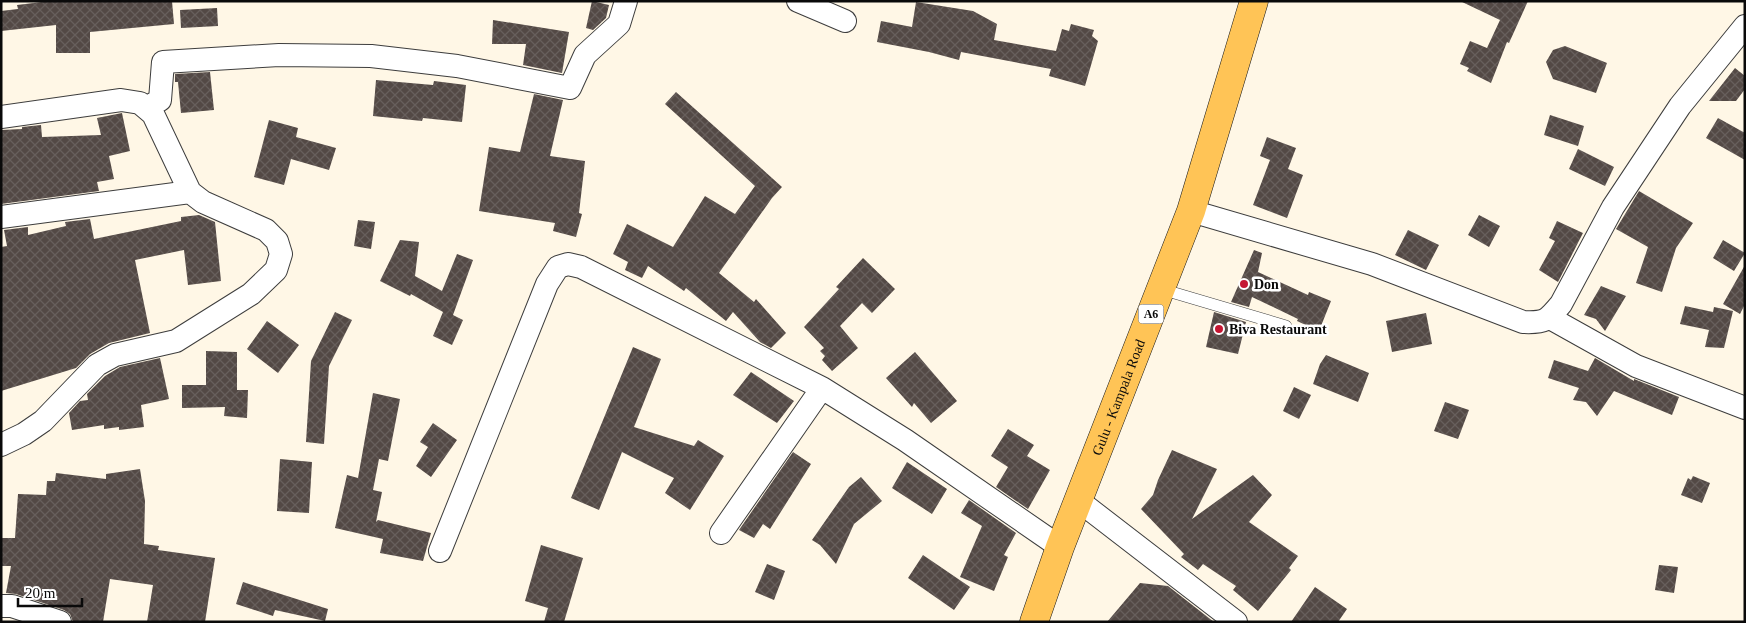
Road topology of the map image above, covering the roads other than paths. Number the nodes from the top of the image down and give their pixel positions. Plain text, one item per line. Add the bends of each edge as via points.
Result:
1 (626, 1) edge
2 (798, 1) edge
3 (1254, 1) edge
4 (845, 21) dead end
5 (1745, 26) edge
6 (146, 108) junction
7 (1, 117) edge
8 (190, 192) junction
9 (1191, 210) junction
10 (1, 217) edge
11 (1161, 289) junction
12 (1550, 318) junction
13 (1286, 326) dead end
14 (822, 388) junction
15 (1745, 408) edge
16 (1, 445) edge
17 (1079, 501) junction
18 (722, 533) dead end
19 (1060, 547) junction
20 (440, 551) dead end
21 (1, 606) edge
22 (60, 622) edge
23 (1034, 622) edge
24 (1236, 622) edge

1 - 6 street via 619,24 585,56 570,88 457,66 370,56 279,55 163,62 160,100
2 - 4 street
3 - 9 main road, Gulu - Kampala Road / A6
5 - 12 street via 1680,106 1613,207 1561,304
6 - 7 street via 140,102 121,100
6 - 8 street via 153,114
8 - 10 street
8 - 16 street via 203,202 266,230 277,241 280,254 276,270 251,294 176,340 115,355 97,365 43,421
9 - 11 main road, Gulu - Kampala Road / A6
9 - 12 street via 1372,264 1524,322 1538,323
11 - 13 lane
11 - 17 main road, Gulu - Kampala Road / A6
12 - 15 street via 1636,366
14 - 18 street
14 - 19 street via 905,440
14 - 20 street via 581,267 568,264 558,267 547,284
17 - 19 main road, Gulu - Kampala Road / A6
17 - 24 street
19 - 23 main road, Gulu - Kampala Road / A6
21 - 22 street via 12,606

